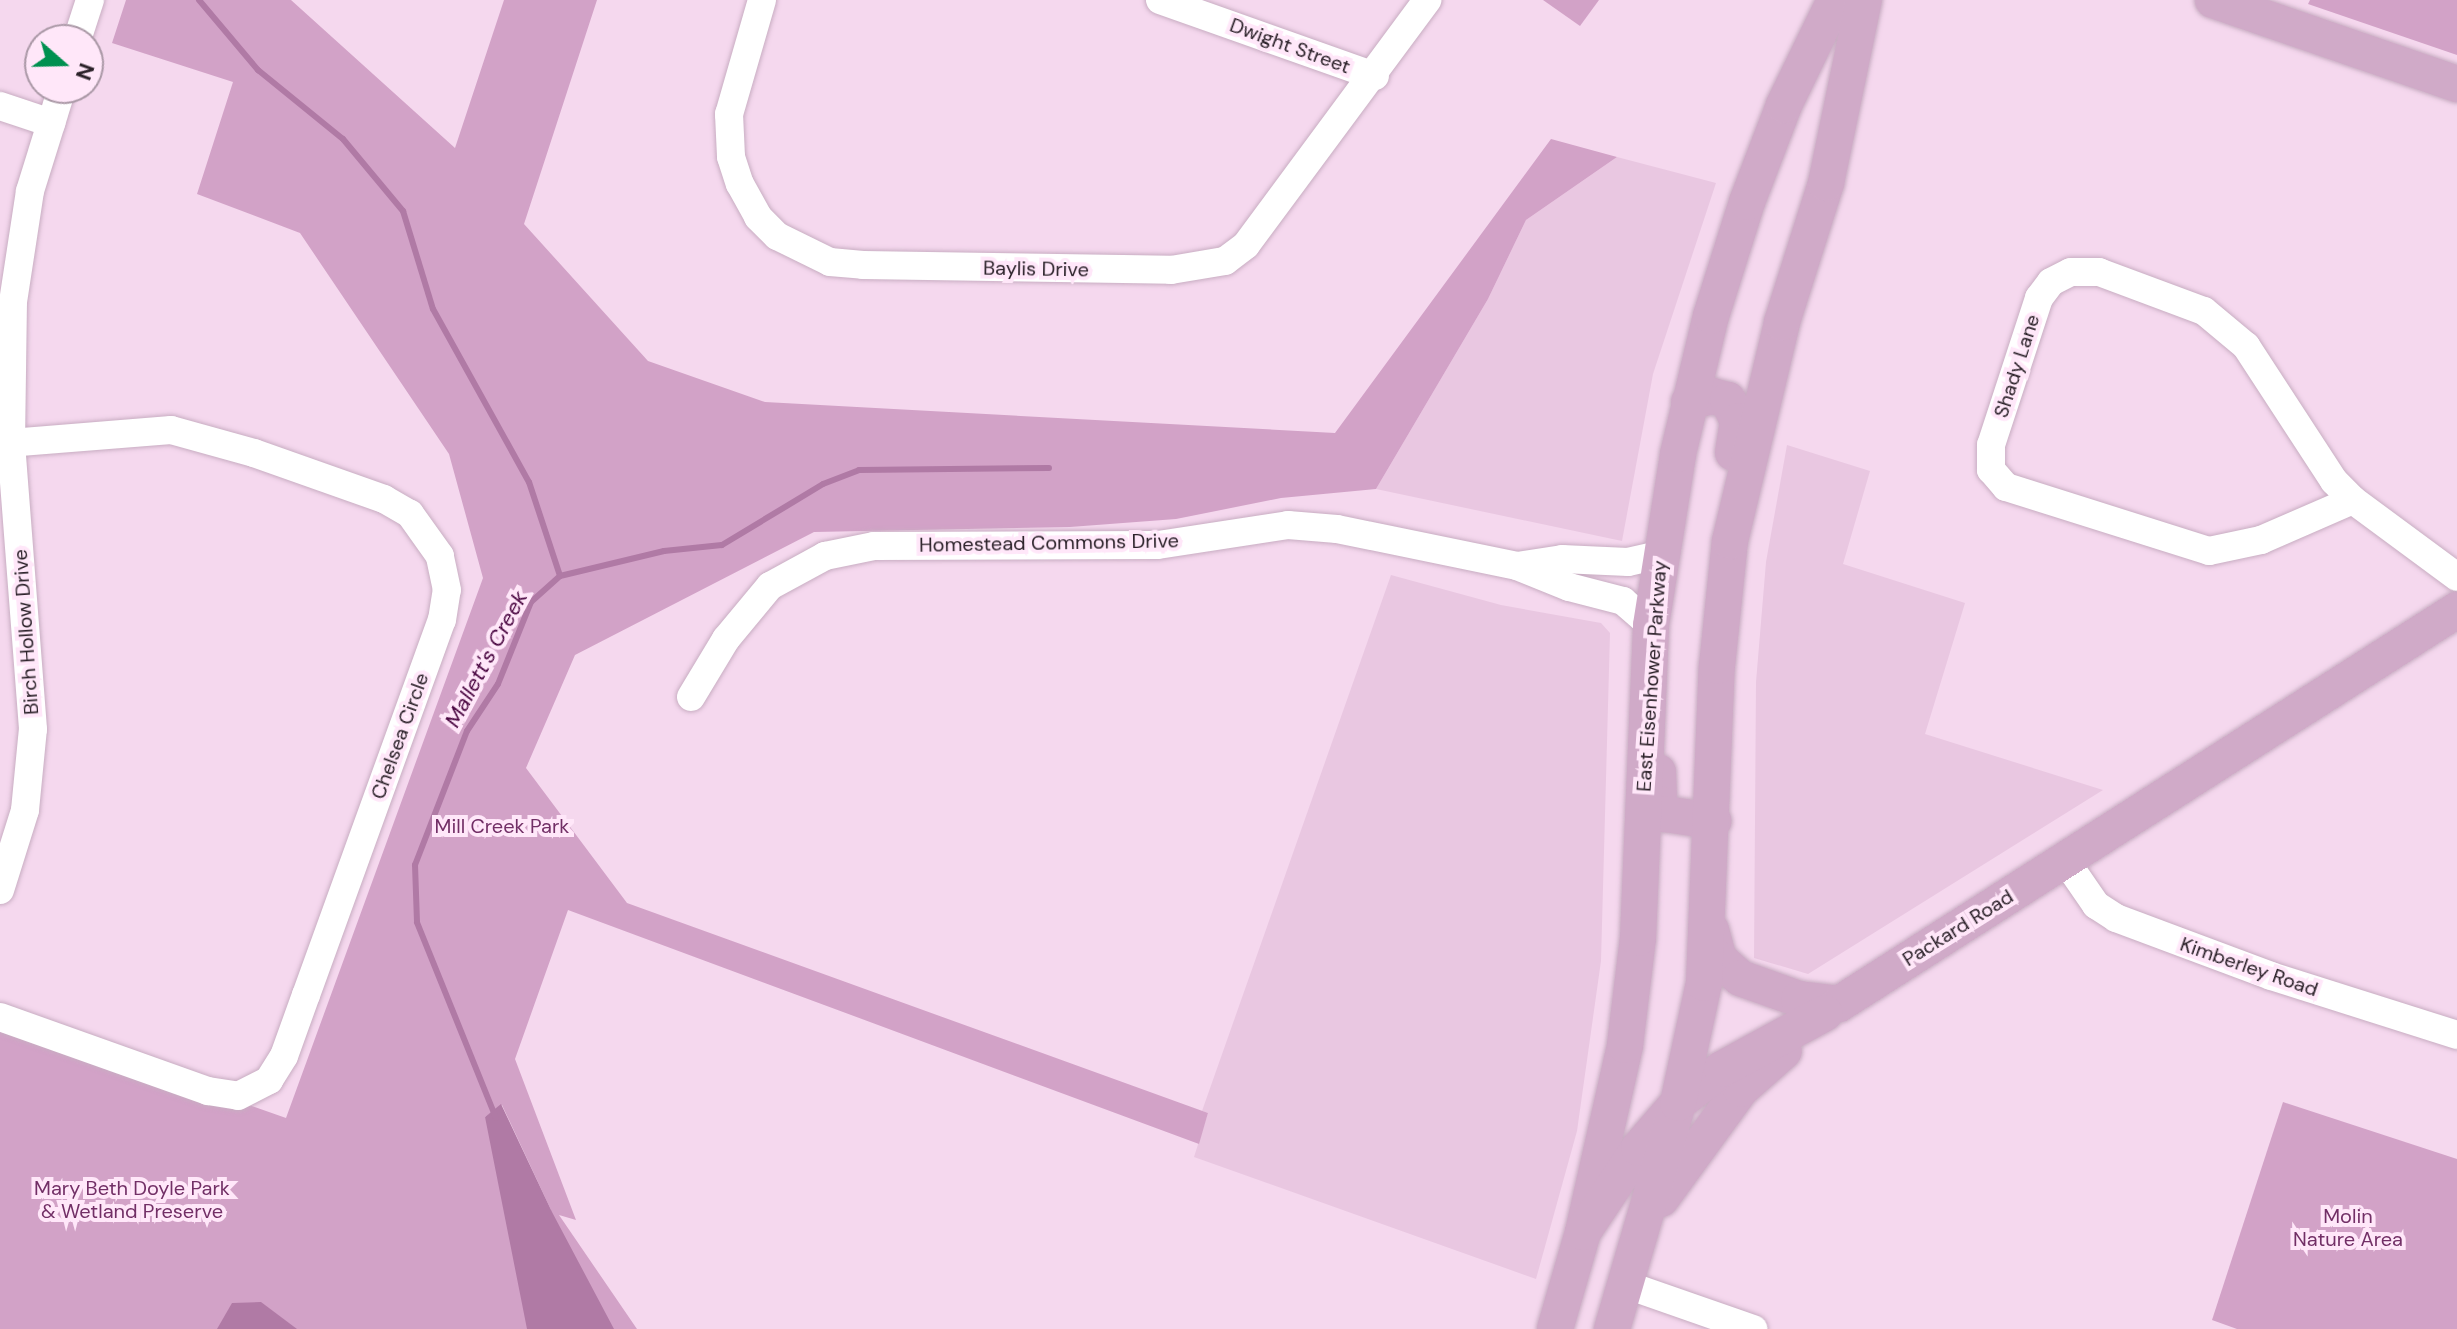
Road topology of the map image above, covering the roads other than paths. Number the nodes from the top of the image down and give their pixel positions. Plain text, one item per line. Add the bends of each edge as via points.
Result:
1 (90, 0) edge
2 (762, 0) edge
3 (1160, 0) edge
4 (1427, 0) edge
5 (1835, 0) edge
6 (1864, 0) edge
7 (2213, 0) edge
8 (82, 24) edge
9 (1375, 76) junction
10 (2457, 84) edge
11 (57, 104) edge
12 (0, 106) edge
13 (51, 123) junction
14 (1689, 402) junction
15 (11, 443) junction
16 (2353, 500) junction
17 (1730, 541) junction
18 (1659, 555) junction
19 (1517, 566) junction
20 (2457, 577) edge
21 (2457, 610) edge
22 (1651, 625) junction
23 (691, 697) dead end
24 (1645, 708) junction
25 (1713, 821) junction
26 (2065, 860) junction
27 (0, 890) edge
28 (1709, 921) junction
29 (1832, 1008) junction
30 (0, 1017) edge
31 (2457, 1035) edge
32 (1678, 1103) junction
33 (1583, 1232) junction
34 (1639, 1234) junction
35 (1624, 1284) junction
36 (1555, 1329) edge
37 (1612, 1329) edge
38 (1753, 1329) edge

1 - 8 street
2 - 9 street, Baylis Drive via 729,114 731,157 758,217 803,252 830,262 1171,270 1225,261 1261,227
3 - 9 street, Dwight Street
4 - 9 street, Baylis Drive
5 - 14 main road, East Eisenhower Parkway via 1784,105 1747,202
6 - 17 main road via 1826,183 1782,322
7 - 10 main road
11 - 13 street, Birch Hollow Drive
12 - 13 street
13 - 15 street, Birch Hollow Drive via 30,191 13,302
14 - 17 main road via 1719,396 1737,412 1724,499
14 - 18 main road, East Eisenhower Parkway
15 - 27 street, Birch Hollow Drive via 33,729 25,810
15 - 30 street, Chelsea Circle via 171,430 231,445 384,499 410,514 440,556 447,590 442,620 293,1032 269,1080 238,1096 208,1091
16 - 16 street, Shady Lane via 2334,481 2246,346 2204,311 2099,272 2071,272 2051,282 2039,298 1991,445 1991,470 2006,487 2209,551 2261,540
16 - 20 street, Shady Lane
17 - 25 main road via 1717,666
18 - 19 street, Homestead Commons Drive via 1628,562 1562,559
18 - 22 main road, East Eisenhower Parkway
19 - 22 street, Homestead Commons Drive via 1623,601
19 - 23 street, Homestead Commons Drive via 1337,529 1288,525 1158,545 874,546 825,556 770,586 726,639
21 - 26 main road, Packard Road
22 - 24 main road, East Eisenhower Parkway
24 - 25 main road via 1658,741 1659,804 1676,819
24 - 33 main road, East Eisenhower Parkway via 1639,924 1627,1030
25 - 28 main road
26 - 29 main road, Packard Road
26 - 31 street, Kimberley Road via 2096,905 2116,918 2271,976
28 - 29 main road via 1719,959 1740,978
28 - 32 main road via 1704,983
29 - 32 main road, Packard Road via 1722,1069
29 - 34 main road via 1741,1089 1692,1151
32 - 33 main road, Packard Road via 1639,1148
32 - 34 main road
33 - 36 main road, Packard Road
34 - 35 main road
35 - 37 main road
35 - 38 street

